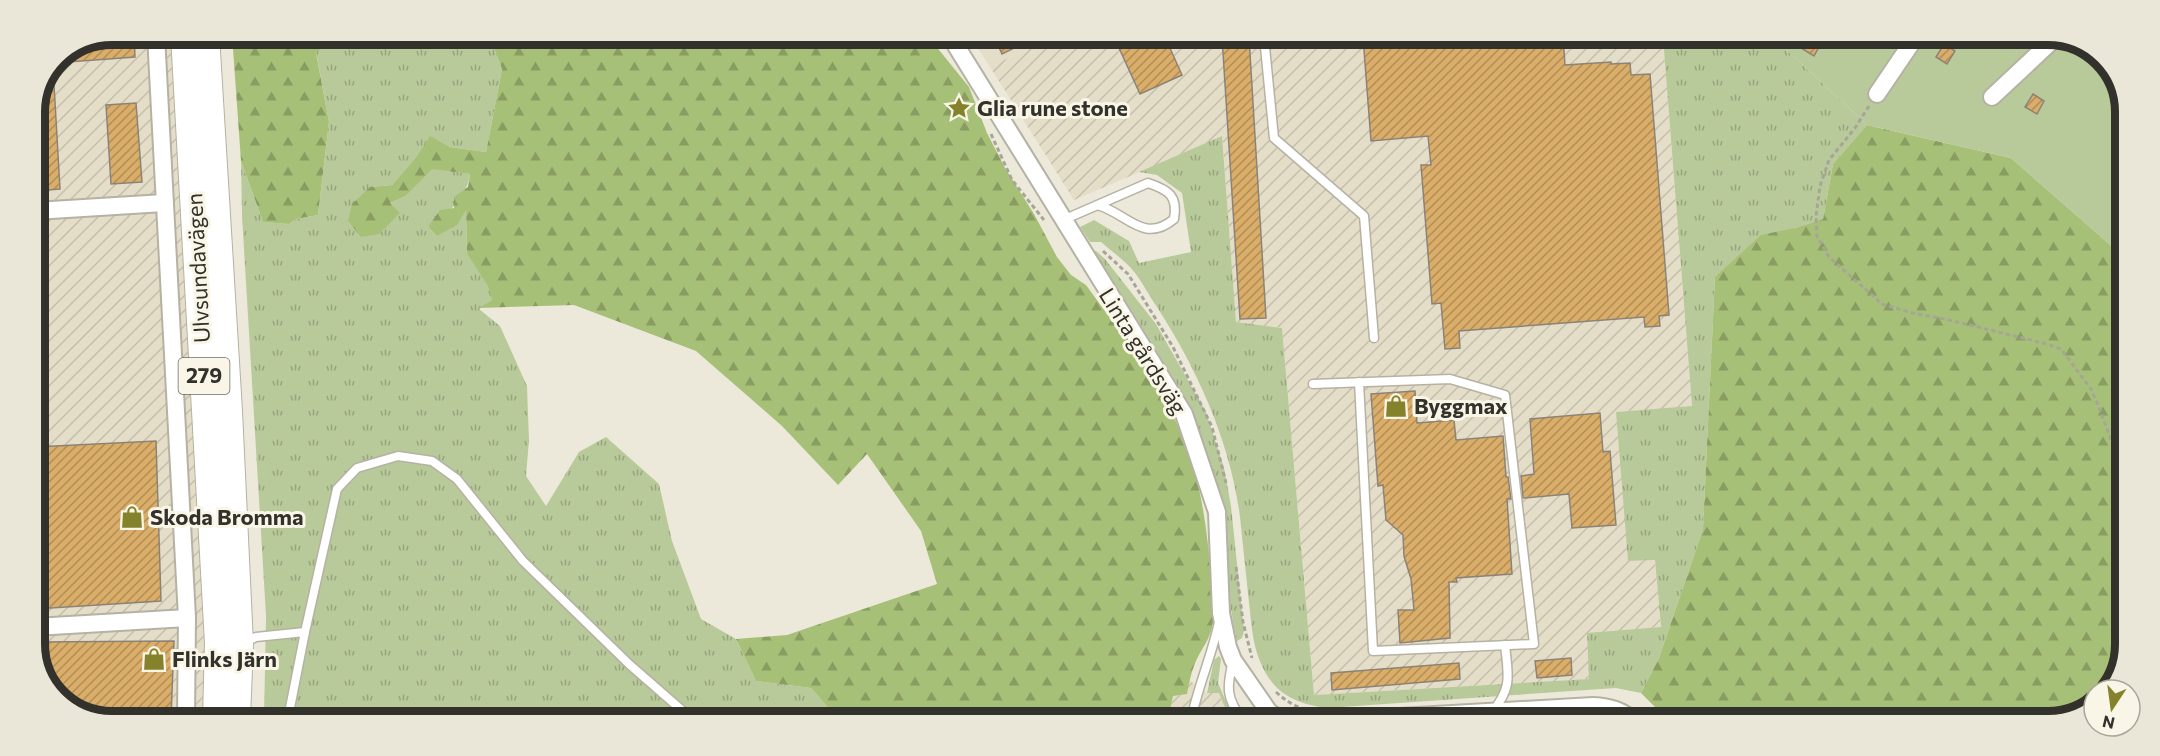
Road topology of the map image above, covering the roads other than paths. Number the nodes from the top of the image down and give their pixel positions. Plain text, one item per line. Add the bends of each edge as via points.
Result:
1 (156, 45) edge
2 (185, 45) edge
3 (207, 45) edge
4 (956, 45) edge
5 (1265, 45) edge
6 (1910, 45) edge
7 (2048, 45) edge
8 (1877, 94) road end
9 (1992, 97) dead end
10 (164, 203) junction
11 (1096, 205) junction
12 (45, 210) edge
13 (1064, 220) junction
14 (1374, 338) dead end
15 (1359, 382) junction
16 (1313, 384) dead end
17 (1221, 613) junction
18 (186, 618) junction
19 (45, 626) edge
20 (305, 632) junction
21 (240, 644) junction
22 (1505, 645) junction
23 (1233, 660) junction
24 (186, 711) edge
25 (216, 711) edge
26 (237, 711) edge
27 (289, 711) edge
28 (683, 711) edge
29 (1193, 711) edge
30 (1235, 711) edge
31 (1268, 711) edge
32 (1493, 711) edge
33 (1509, 711) edge
34 (1622, 711) edge

1 - 10 street, Ulvsundavägen
2 - 25 main road, Ulvsundavägen / 279 via 219,643
3 - 21 main road, Ulvsundavägen / 279
4 - 13 street, Linta gårdsväg
5 - 14 lane via 1274,138 1364,216
6 - 8 street
7 - 9 street
10 - 12 street, Ulvsundavägen
10 - 18 street, Ulvsundavägen
11 - 11 lane via 1148,183 1172,196 1176,206 1174,219 1166,226 1145,229
11 - 13 lane
13 - 17 street, Linta gårdsväg via 1184,414 1217,512
15 - 16 lane
15 - 22 lane via 1373,651
15 - 22 lane via 1450,379 1505,395 1534,644
17 - 23 street, Linta gårdsväg
17 - 29 lane
18 - 19 street
18 - 24 street, Ulvsundavägen
20 - 21 lane via 256,637
20 - 27 lane
20 - 28 lane via 337,489 357,468 398,456 432,461 457,479 532,569
21 - 26 main road, Ulvsundavägen / 279
22 - 32 lane via 1509,684
23 - 30 lane via 1228,683
23 - 31 street, Linta gårdsväg
33 - 34 street via 1593,706

